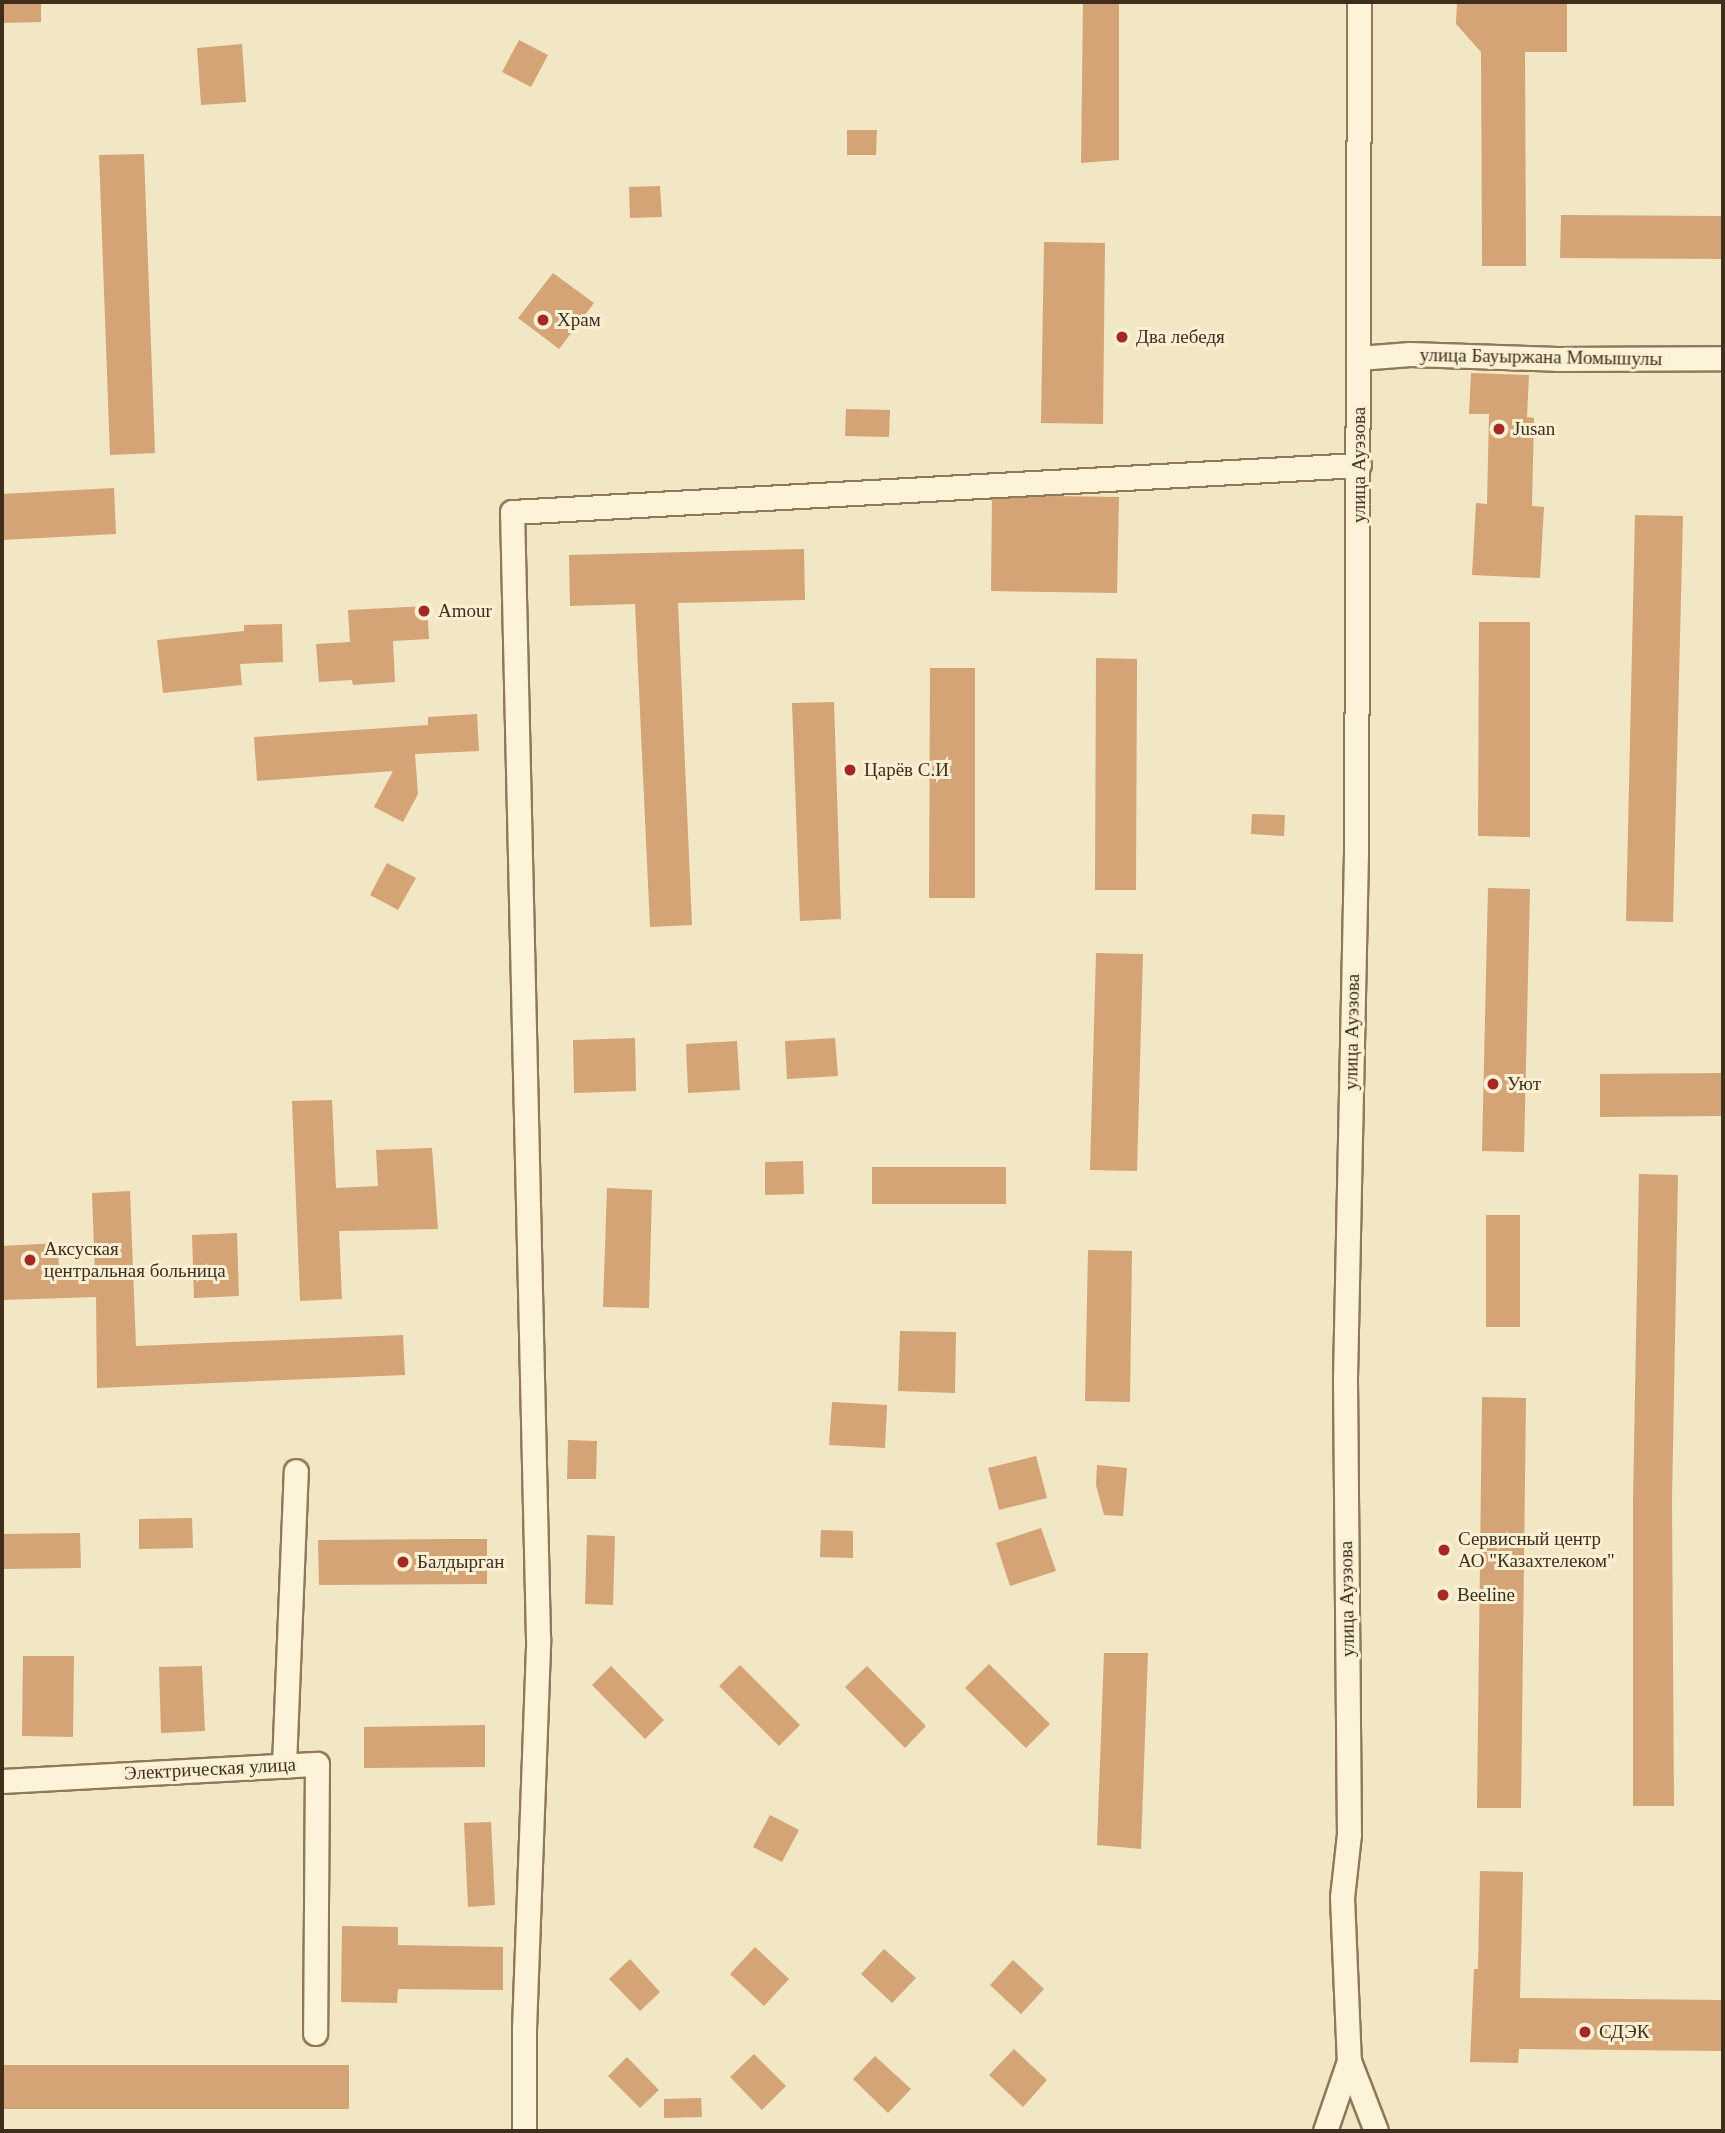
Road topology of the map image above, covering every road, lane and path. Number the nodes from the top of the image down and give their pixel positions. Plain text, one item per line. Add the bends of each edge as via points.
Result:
1 (1359, 2) edge
2 (1359, 358) junction
3 (1723, 358) edge
4 (1359, 464) junction
5 (296, 1471) dead end
6 (284, 1765) junction
7 (2, 1781) edge
8 (315, 2033) dead end
9 (1349, 2061) junction
10 (524, 2131) edge
11 (1325, 2131) edge
12 (1377, 2131) edge

1 - 2 street, улица Ауэзова
2 - 3 street, улица Бауыржана Момышулы
2 - 4 street, улица Ауэзова
4 - 9 street, улица Ауэзова via 1345,1379 1349,1834 1342,1897
4 - 10 street via 512,512 538,1638
5 - 6 street
6 - 7 street, Электрическая улица
6 - 8 street, Электрическая улица via 317,1764
9 - 11 street
9 - 12 street

